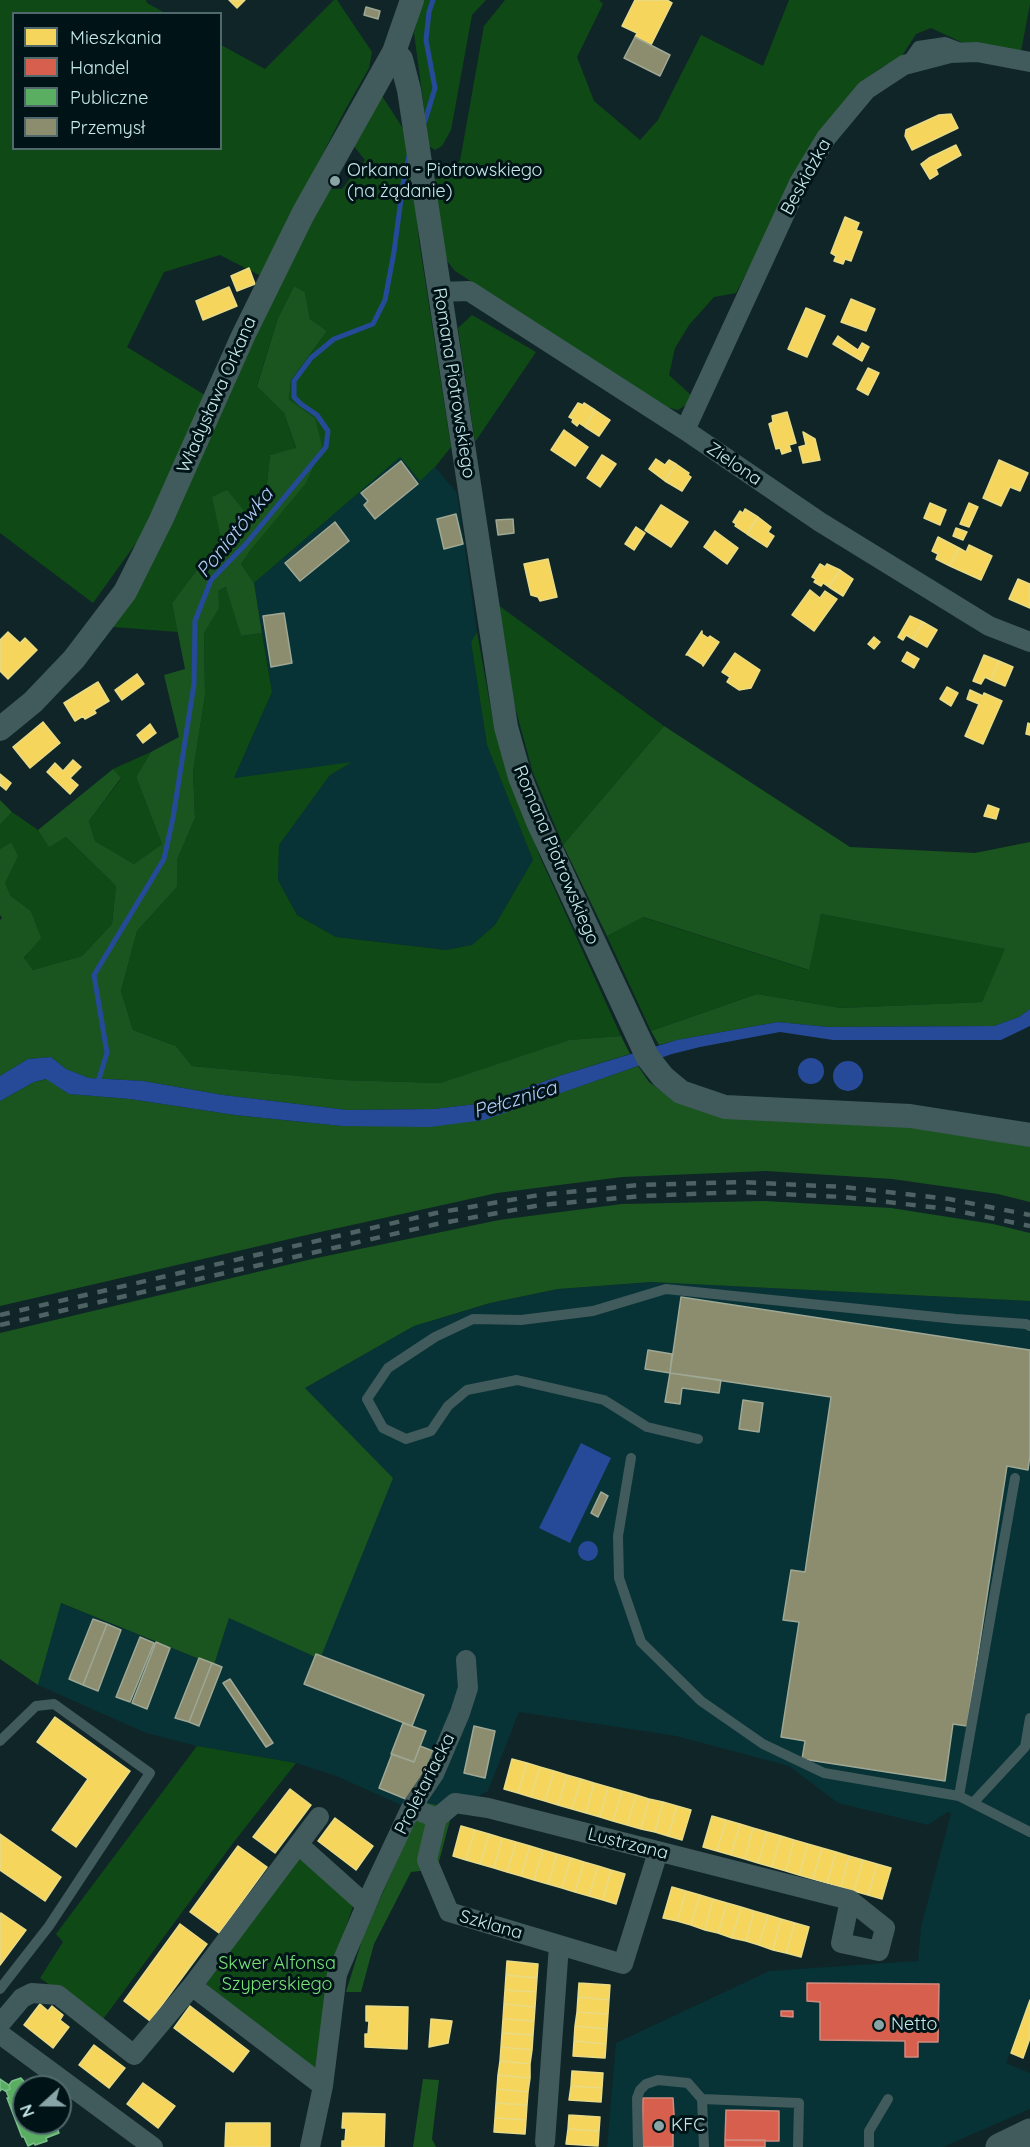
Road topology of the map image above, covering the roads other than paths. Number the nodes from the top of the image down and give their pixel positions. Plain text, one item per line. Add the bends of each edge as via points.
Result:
1 (412, 0) edge
2 (394, 52) junction
3 (1030, 62) edge
4 (440, 292) junction
5 (685, 430) junction
6 (1030, 642) edge
7 (4, 724) edge
8 (1030, 1135) edge
9 (1030, 1326) edge
10 (698, 1439) dead end
11 (631, 1458) dead end
12 (1015, 1478) dead end
13 (466, 1660) dead end
14 (1030, 1718) edge
15 (0, 1741) edge
16 (959, 1796) junction
17 (973, 1803) junction
18 (411, 1808) junction
19 (319, 1817) dead end
20 (437, 1818) junction
21 (1030, 1832) edge
22 (299, 1845) junction
23 (658, 1852) junction
24 (850, 1900) dead end
25 (366, 1905) junction
26 (559, 1945) junction
27 (192, 1986) junction
28 (0, 1989) edge
29 (0, 2024) edge
30 (0, 2034) edge
31 (322, 2086) junction
32 (702, 2098) junction
33 (888, 2099) dead end
34 (1030, 2132) edge
35 (545, 2142) dead end
36 (153, 2147) edge
37 (310, 2147) edge
38 (638, 2147) edge
39 (704, 2147) edge
40 (798, 2147) edge
41 (869, 2147) edge
42 (999, 2147) edge

1 - 2 street, Władysława Orkana
2 - 4 street, Romana Piotrowskiego via 401,59 409,90
2 - 7 street, Władysława Orkana via 303,214 125,592 74,659 33,702
3 - 5 street, Beskidzka via 977,52 950,53 904,65 866,90 826,138 799,183
4 - 5 street, Zielona via 469,291
4 - 8 street, Romana Piotrowskiego via 506,727 538,822 648,1058 681,1092 725,1107 910,1116
5 - 6 street, Zielona via 820,522 989,626
9 - 10 lane via 666,1289 593,1311 521,1320 473,1319 435,1337 388,1368 367,1400 383,1428 406,1439 431,1431 448,1406 467,1390 517,1380 604,1401 647,1427
11 - 16 lane via 618,1536 619,1578 641,1642 701,1701 763,1744 824,1773
12 - 16 lane
13 - 18 street, Proletariacka via 468,1688 460,1713 434,1774
14 - 17 lane via 1025,1747
15 - 28 lane via 36,1706 54,1704 150,1773 49,1926
16 - 17 lane
17 - 21 lane
18 - 20 street
18 - 25 street, Proletariacka
19 - 22 street
20 - 23 street, Lustrzana via 455,1803 488,1808
20 - 26 street, Szklana via 427,1860 448,1912
22 - 25 street
22 - 27 street
23 - 24 street, Lustrzana
23 - 26 street, Szklana via 623,1964
25 - 31 street, Proletariacka via 337,1974
26 - 35 street
27 - 29 street via 134,2055 58,1995 32,1993 22,1998
27 - 31 street
30 - 36 street
31 - 37 street, Proletariacka
32 - 38 lane via 688,2083 658,2080 646,2084 637,2098
32 - 39 lane
32 - 40 lane via 799,2103
33 - 41 lane via 869,2131
34 - 42 main road

